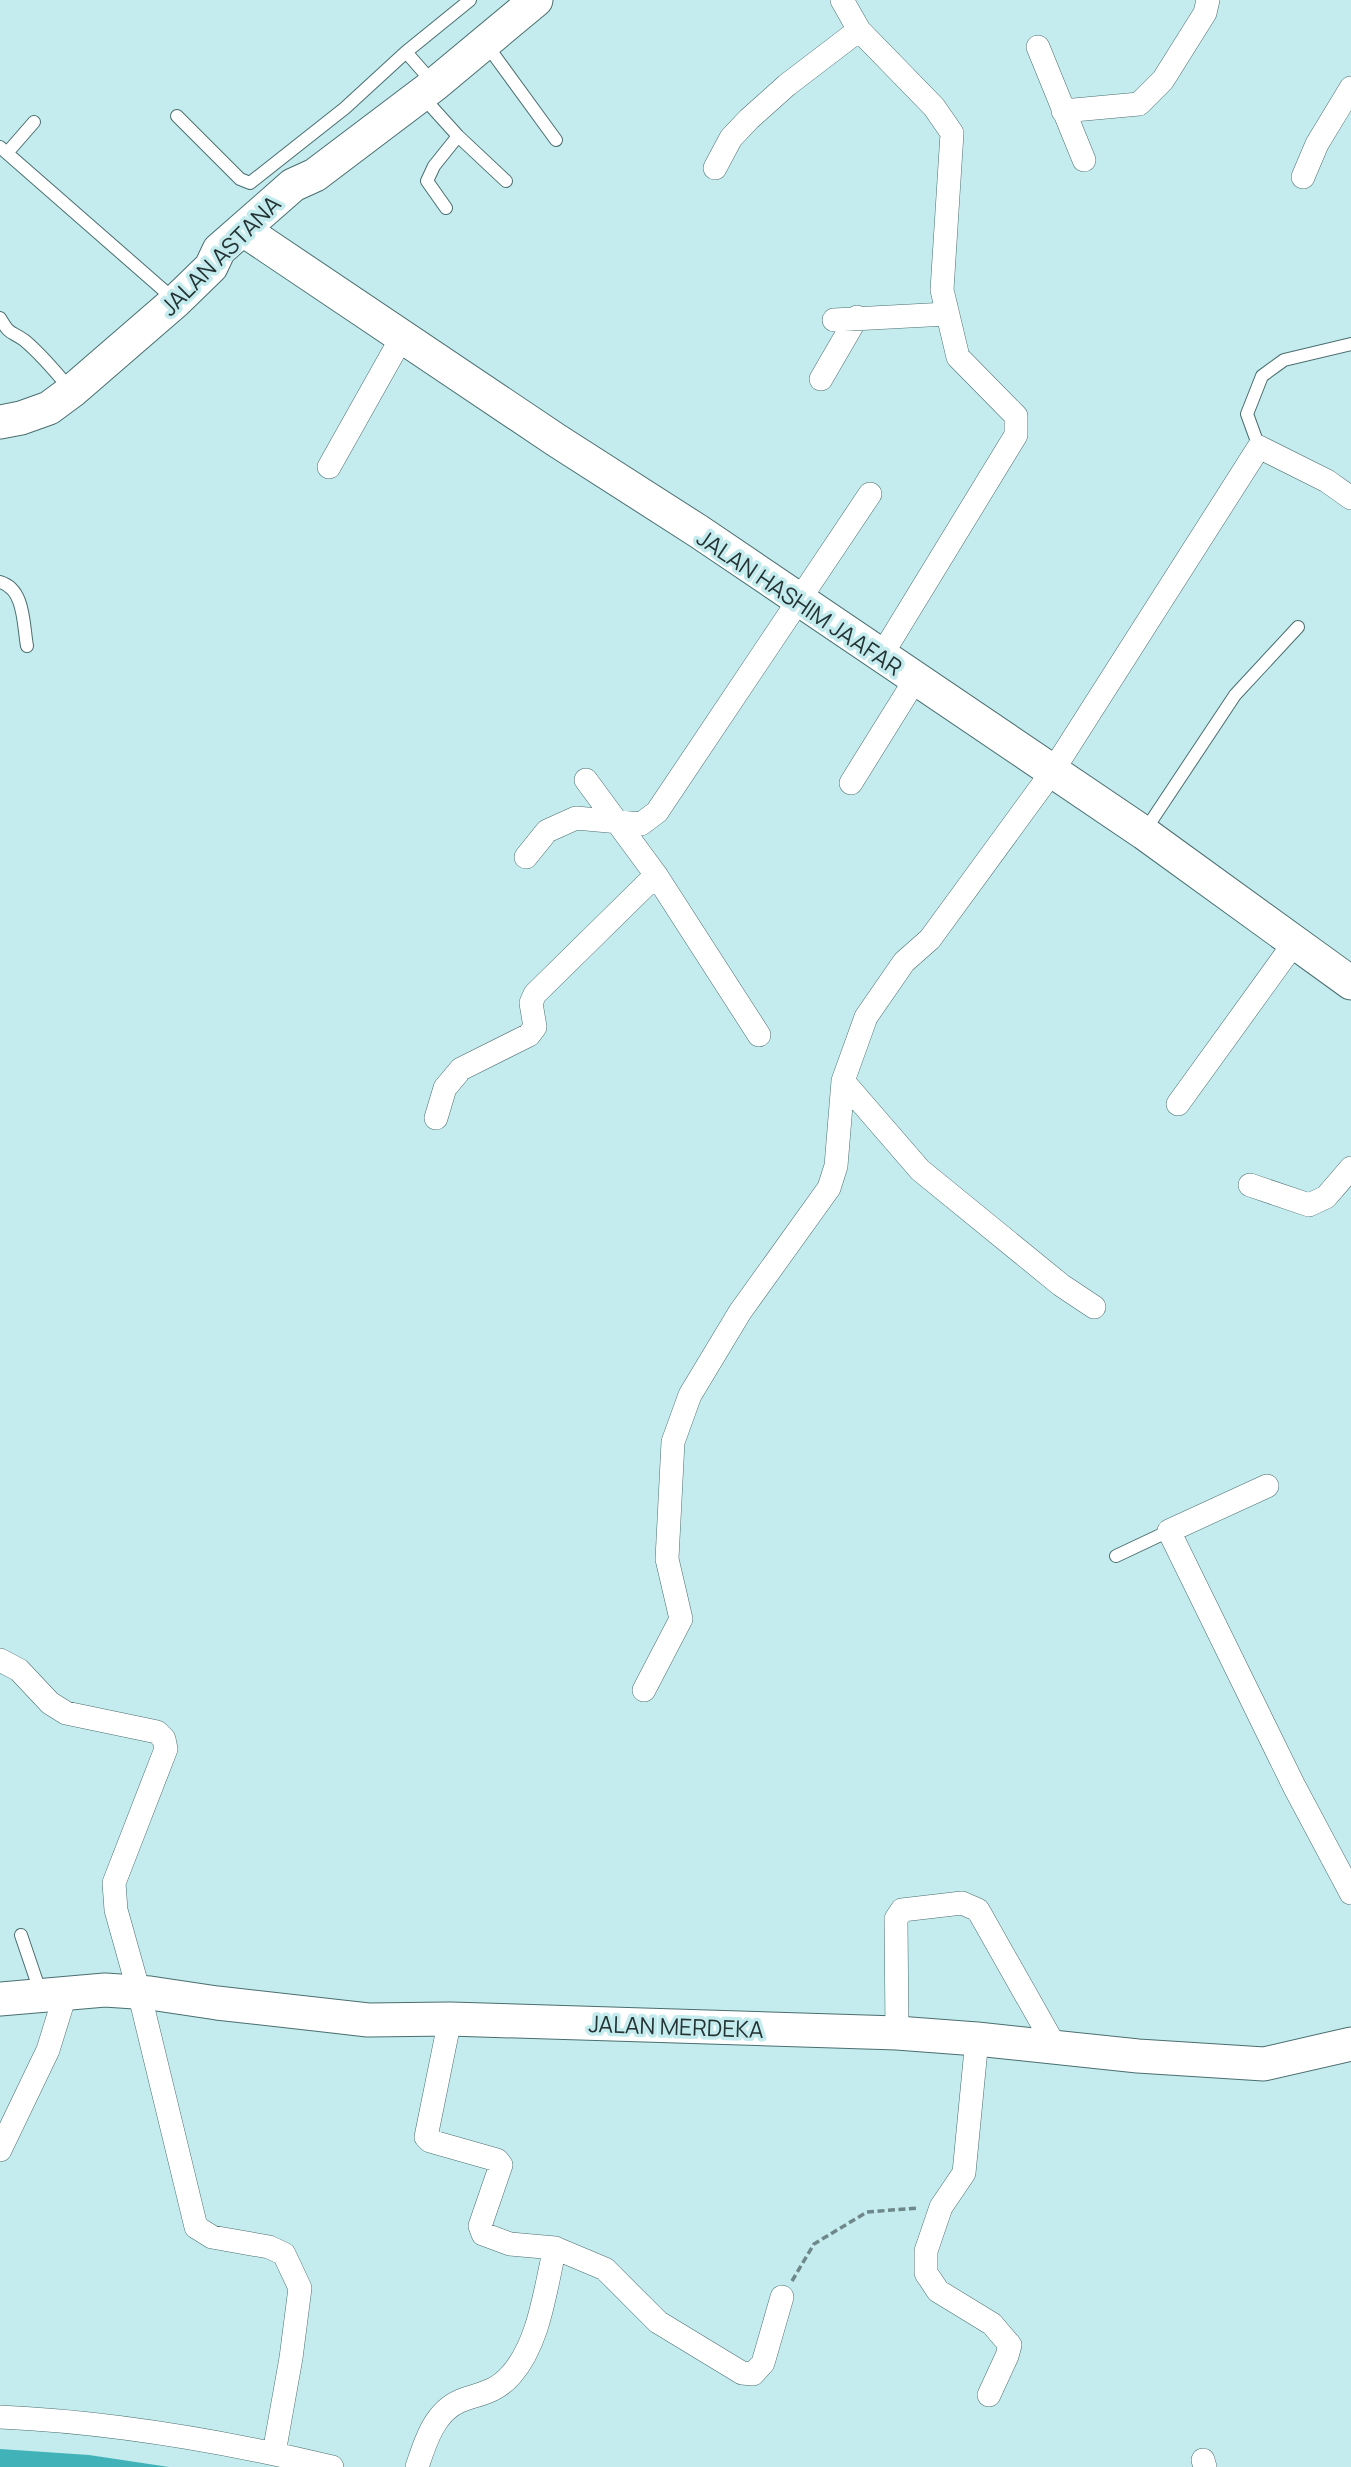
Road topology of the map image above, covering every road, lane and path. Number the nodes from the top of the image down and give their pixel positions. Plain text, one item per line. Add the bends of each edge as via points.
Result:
1 (470, 0) edge
2 (536, 0) edge
3 (842, 0) edge
4 (1208, 0) edge
5 (859, 30) junction
6 (485, 43) junction
7 (1038, 47) dead end
8 (407, 52) junction
9 (1351, 88) edge
10 (427, 90) junction
11 (1063, 111) junction
12 (177, 116) dead end
13 (34, 122) dead end
14 (458, 136) junction
15 (556, 140) dead end
16 (4, 150) edge
17 (1084, 160) dead end
18 (715, 168) dead end
19 (1303, 177) dead end
20 (506, 181) dead end
21 (446, 208) dead end
22 (249, 232) junction
23 (176, 301) junction
24 (947, 314) junction
25 (0, 318) edge
26 (4, 334) edge
27 (402, 337) junction
28 (1351, 344) edge
29 (821, 379) dead end
30 (72, 391) junction
31 (0, 422) edge
32 (1259, 447) junction
33 (329, 467) dead end
34 (870, 494) dead end
35 (1351, 498) edge
36 (0, 582) edge
37 (799, 600) junction
38 (1298, 628) dead end
39 (27, 646) dead end
40 (881, 656) junction
41 (915, 680) junction
42 (1052, 772) junction
43 (586, 780) dead end
44 (851, 783) dead end
45 (619, 824) junction
46 (1144, 832) junction
47 (526, 858) dead end
48 (656, 875) junction
49 (1295, 942) junction
50 (1351, 983) edge
51 (759, 1035) dead end
52 (843, 1081) junction
53 (1178, 1104) dead end
54 (436, 1118) dead end
55 (1351, 1168) edge
56 (1250, 1185) dead end
57 (1094, 1307) dead end
58 (1267, 1486) dead end
59 (1169, 1531) junction
60 (1116, 1556) dead end
61 (0, 1660) edge
62 (644, 1690) dead end
63 (1351, 1893) edge
64 (21, 1935) dead end
65 (139, 1992) junction
66 (54, 1996) junction
67 (0, 1999) edge
68 (450, 2019) junction
69 (897, 2033) junction
70 (977, 2039) junction
71 (1351, 2044) edge
72 (1056, 2048) junction
73 (0, 2150) edge
74 (941, 2207) junction
75 (555, 2248) junction
76 (782, 2297) joint
77 (989, 2395) dead end
78 (0, 2417) edge
79 (274, 2453) junction
80 (332, 2467) edge
81 (417, 2467) edge

1 - 8 lane
2 - 6 street, JALAN ASTANA
3 - 5 street
4 - 11 street via 1205,13 1163,80 1139,104
5 - 18 street via 749,119 731,138
5 - 24 street via 934,107 952,133 942,290
6 - 10 street, JALAN ASTANA
6 - 15 lane
7 - 11 street
8 - 10 lane
8 - 12 lane via 250,183 240,179
9 - 19 street
10 - 14 lane
10 - 22 street, JALAN ASTANA via 315,175 293,185
11 - 17 street
13 - 16 lane
14 - 20 lane
14 - 21 lane via 433,166 427,181
16 - 23 lane
22 - 23 street, JALAN ASTANA via 219,250 211,267
22 - 27 street, JALAN HASHIM JAAFAR
23 - 30 street, JALAN ASTANA
24 - 29 street via 845,319
24 - 40 street via 958,357 1016,416 1016,435
25 - 26 lane
26 - 30 lane via 23,340
27 - 33 street
27 - 37 street, JALAN HASHIM JAAFAR
28 - 32 lane via 1284,360 1262,376 1247,414
30 - 31 street, JALAN ASTANA via 49,408
32 - 35 street
32 - 42 street
34 - 37 street
36 - 39 lane via 8,584 20,602
37 - 40 street, JALAN HASHIM JAAFAR
37 - 45 street via 657,812 641,824
38 - 46 lane via 1235,695
40 - 41 street, JALAN HASHIM JAAFAR
41 - 42 street, JALAN HASHIM JAAFAR
41 - 44 street
42 - 46 street, JALAN HASHIM JAAFAR
42 - 52 street via 930,939 904,962 866,1017
43 - 45 street
45 - 47 street via 576,818 547,831
45 - 48 street
46 - 49 street, JALAN HASHIM JAAFAR
48 - 51 street
48 - 54 street via 534,995 535,1027 529,1035 461,1069 445,1088
49 - 50 street, JALAN HASHIM JAAFAR
49 - 53 street
52 - 57 street via 920,1170
52 - 62 street via 836,1166 829,1188 733,1324 690,1395 673,1442 667,1559 681,1619
55 - 56 street via 1326,1197 1309,1205
58 - 59 street
59 - 60 lane
59 - 63 street
61 - 65 street via 19,1670 66,1713 157,1732 164,1740 166,1749 114,1884 116,1910
64 - 66 lane
65 - 66 street, JALAN MERDEKA via 105,1990
65 - 68 street, JALAN MERDEKA via 368,2020
65 - 79 street via 197,2227 212,2236 284,2254 300,2288
66 - 67 street, JALAN MERDEKA
66 - 73 street via 48,2050
68 - 69 street, JALAN MERDEKA
68 - 75 street via 426,2137 501,2165 480,2225 483,2234 510,2244
69 - 70 street, JALAN MERDEKA
69 - 72 street via 896,1919 902,1910 962,1903 978,1910
70 - 72 street, JALAN MERDEKA
70 - 74 street via 964,2173
71 - 72 street, JALAN MERDEKA via 1264,2064
74 - 76 path via 867,2212 814,2244
74 - 77 street via 926,2251 926,2273 938,2291 992,2324 1010,2345
75 - 76 street via 605,2269 658,2322 742,2373 753,2374 763,2362
75 - 81 street via 531,2341 513,2373 488,2393 456,2403 440,2417
78 - 79 street via 93,2423
79 - 80 street

